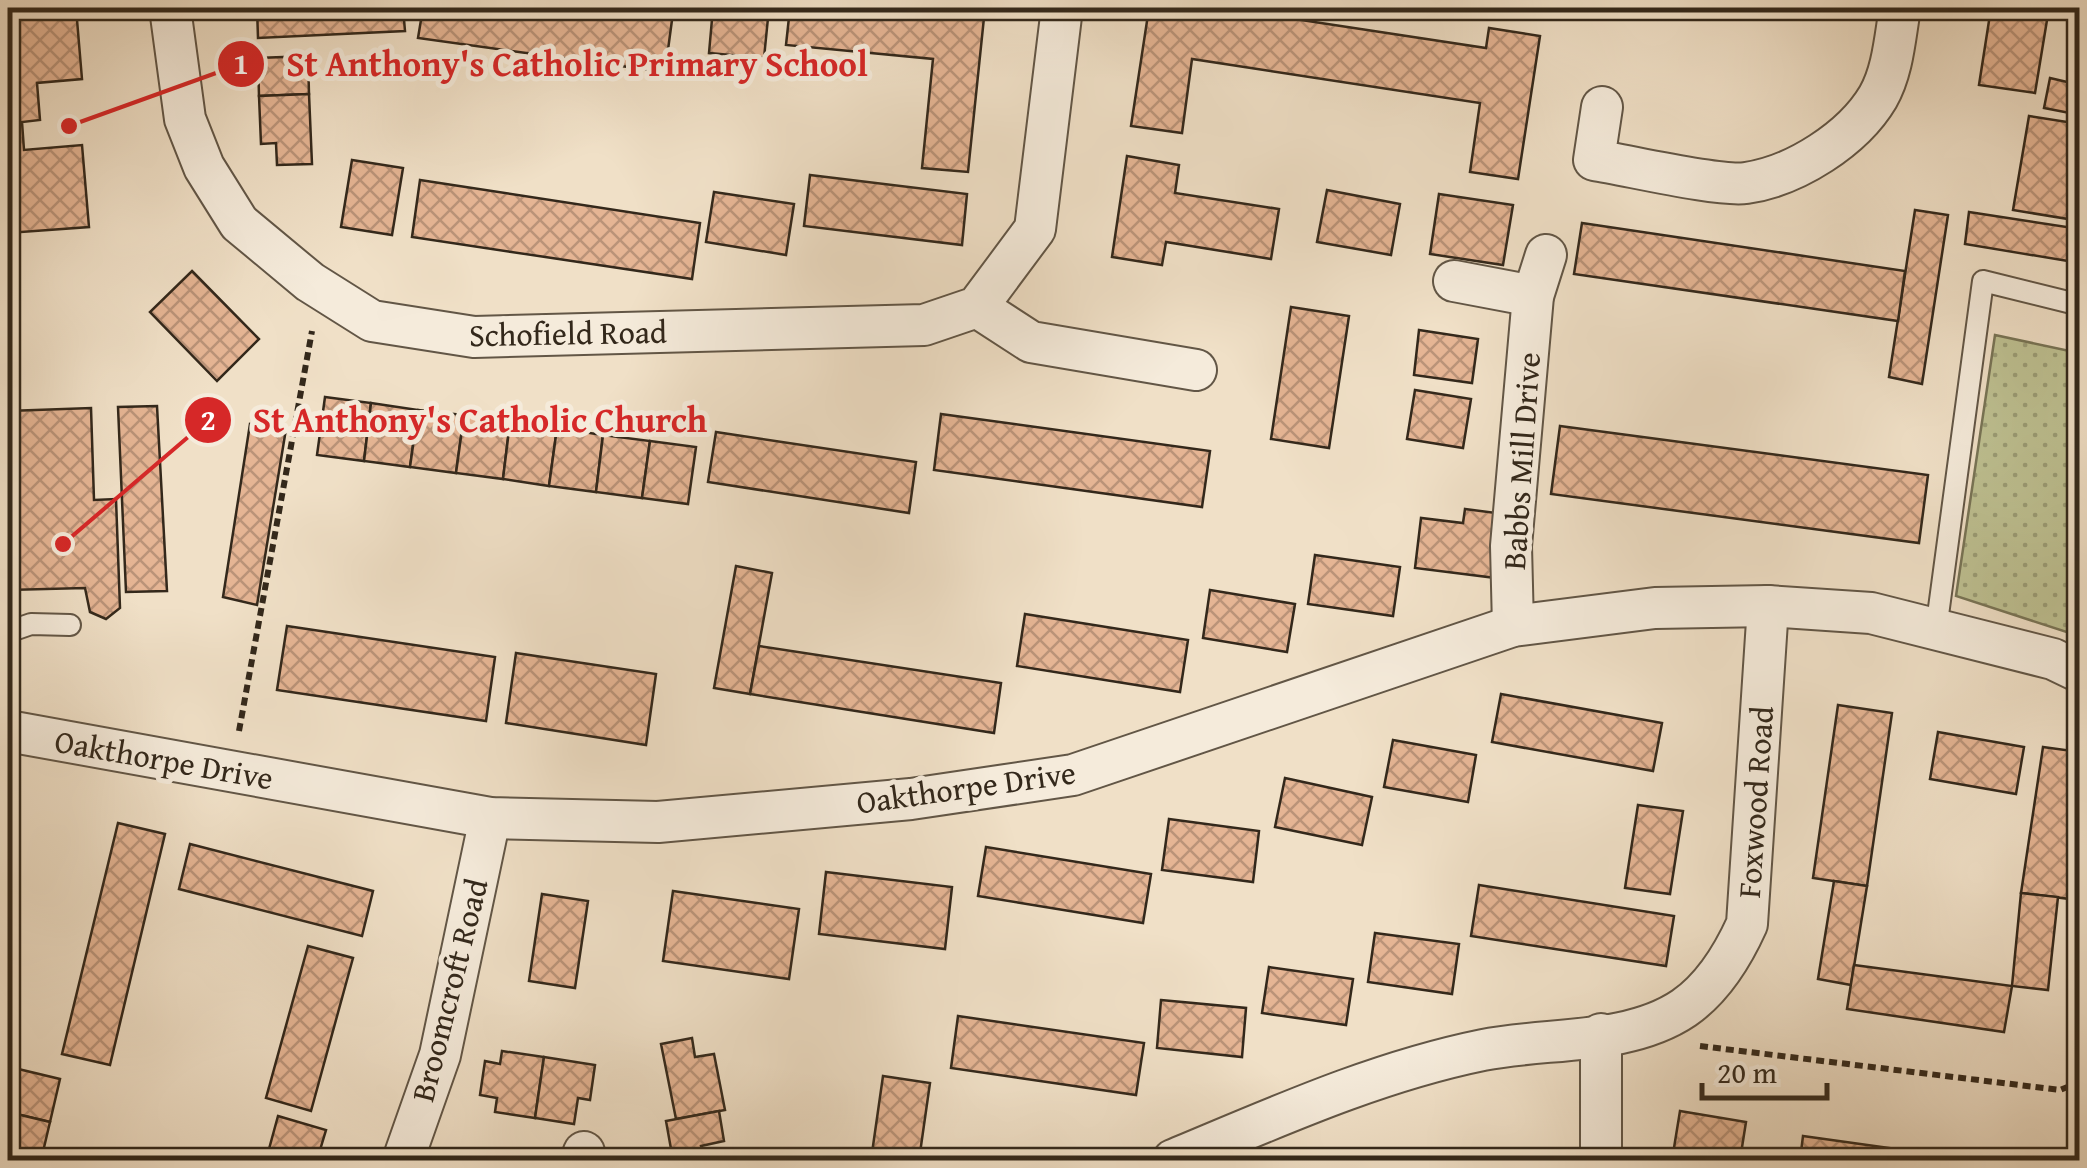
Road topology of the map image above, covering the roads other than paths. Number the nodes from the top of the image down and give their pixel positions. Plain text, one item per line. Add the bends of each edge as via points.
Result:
1 (170, 8) edge
2 (1062, 8) edge
3 (1900, 8) edge
4 (1602, 107) dead end
5 (1546, 255) dead end
6 (1454, 281) dead end
7 (1533, 296) junction
8 (2080, 305) edge
9 (977, 307) junction
10 (1196, 370) dead end
11 (1768, 606) junction
12 (70, 626) dead end
13 (1513, 626) junction
14 (1936, 630) junction
15 (8, 632) edge
16 (2080, 672) edge
17 (9, 739) edge
18 (490, 818) junction
19 (1601, 1034) junction
20 (403, 1160) edge
21 (1173, 1160) edge
22 (1601, 1160) edge

1 - 9 street, Schofield Road via 186,119 204,167 239,223 372,321 474,337 924,325
2 - 9 street via 1035,229
3 - 4 street via 1891,62 1860,119 1832,146 1744,184 1594,160
5 - 7 street, Babbs Mill Drive
6 - 7 street
7 - 13 street, Babbs Mill Drive via 1511,546
8 - 14 lane via 1983,281
9 - 10 street via 1030,342
11 - 13 street, Oakthorpe Drive via 1655,608
11 - 14 street, Oakthorpe Drive via 1871,613
11 - 19 street, Foxwood Road via 1747,924 1730,960 1684,1008 1646,1026
12 - 15 lane via 30,624
13 - 18 street, Oakthorpe Drive via 1072,776 911,799 658,822
14 - 16 street, Oakthorpe Drive
17 - 18 street, Oakthorpe Drive
18 - 20 street, Broomcroft Road via 440,1055
19 - 21 street, Foxwood Road via 1483,1050 1368,1081
19 - 22 street

